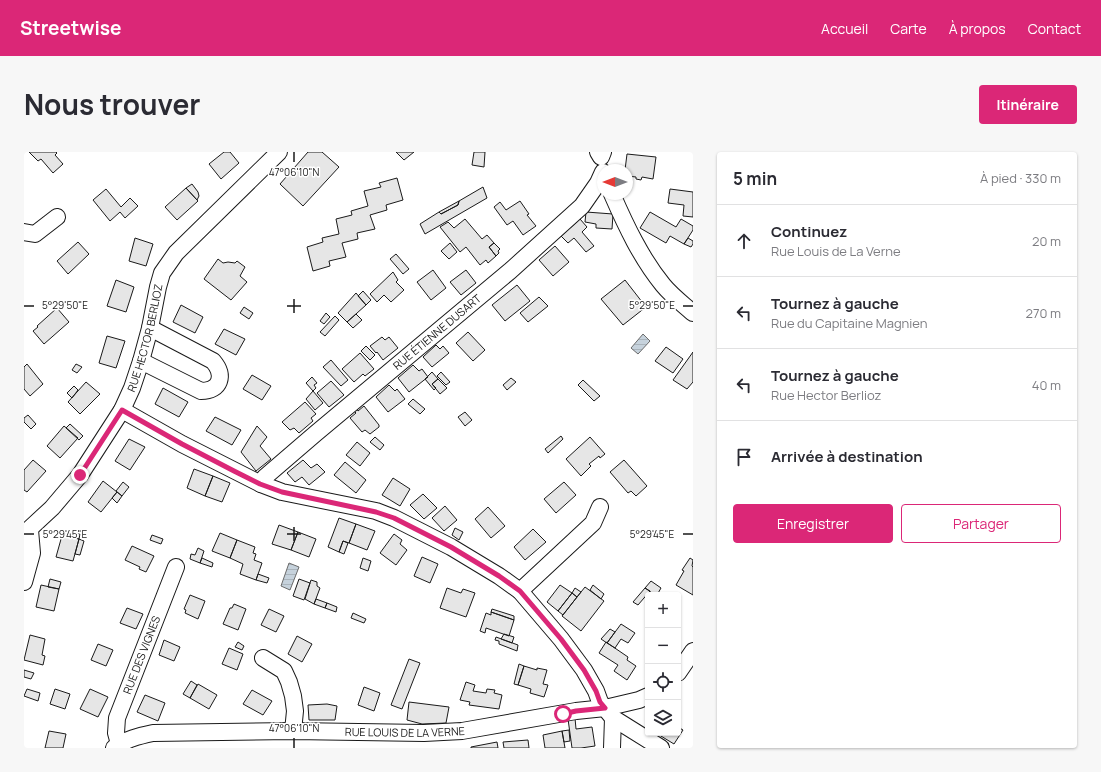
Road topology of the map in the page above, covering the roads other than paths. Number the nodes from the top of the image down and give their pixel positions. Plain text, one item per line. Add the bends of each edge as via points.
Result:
1 (280, 152) edge
2 (601, 161) edge
3 (615, 200) edge
4 (57, 217) dead end
5 (24, 232) edge
6 (693, 313) edge
7 (150, 328) junction
8 (141, 362) junction
9 (122, 410) junction
10 (260, 484) junction
11 (600, 507) dead end
12 (27, 532) edge
13 (176, 567) dead end
14 (24, 582) edge
15 (520, 591) junction
16 (693, 650) edge
17 (263, 658) dead end
18 (681, 668) edge
19 (645, 697) edge
20 (609, 713) junction
21 (293, 732) junction
22 (116, 746) edge
23 (612, 748) edge
24 (661, 748) edge

1 - 7 street, RUE HECTOR BERLIOZ via 169,262 162,273
2 - 10 street, RUE ÉTIENNE DUSART via 598,183 582,206 510,271 315,434
3 - 6 street via 648,264 664,287
4 - 5 street via 35,234
7 - 8 street, RUE HECTOR BERLIOZ
7 - 8 street via 213,361 219,368 220,378 215,387 201,391
8 - 9 street, RUE HECTOR BERLIOZ
9 - 10 street
9 - 12 street, RUE HECTOR BERLIOZ via 80,475
10 - 15 street via 282,492 394,518 451,547
11 - 15 street via 593,523
12 - 14 street via 32,553
13 - 22 street, RUE DES VIGNES via 117,718
15 - 20 street via 561,639
16 - 18 street
17 - 21 street via 284,671 289,682 294,696
19 - 20 street, RUE LOUIS DE LA VERNE
20 - 21 street, RUE LOUIS DE LA VERNE via 576,711 462,731
20 - 23 street
20 - 24 street
21 - 22 street, RUE LOUIS DE LA VERNE via 153,733

